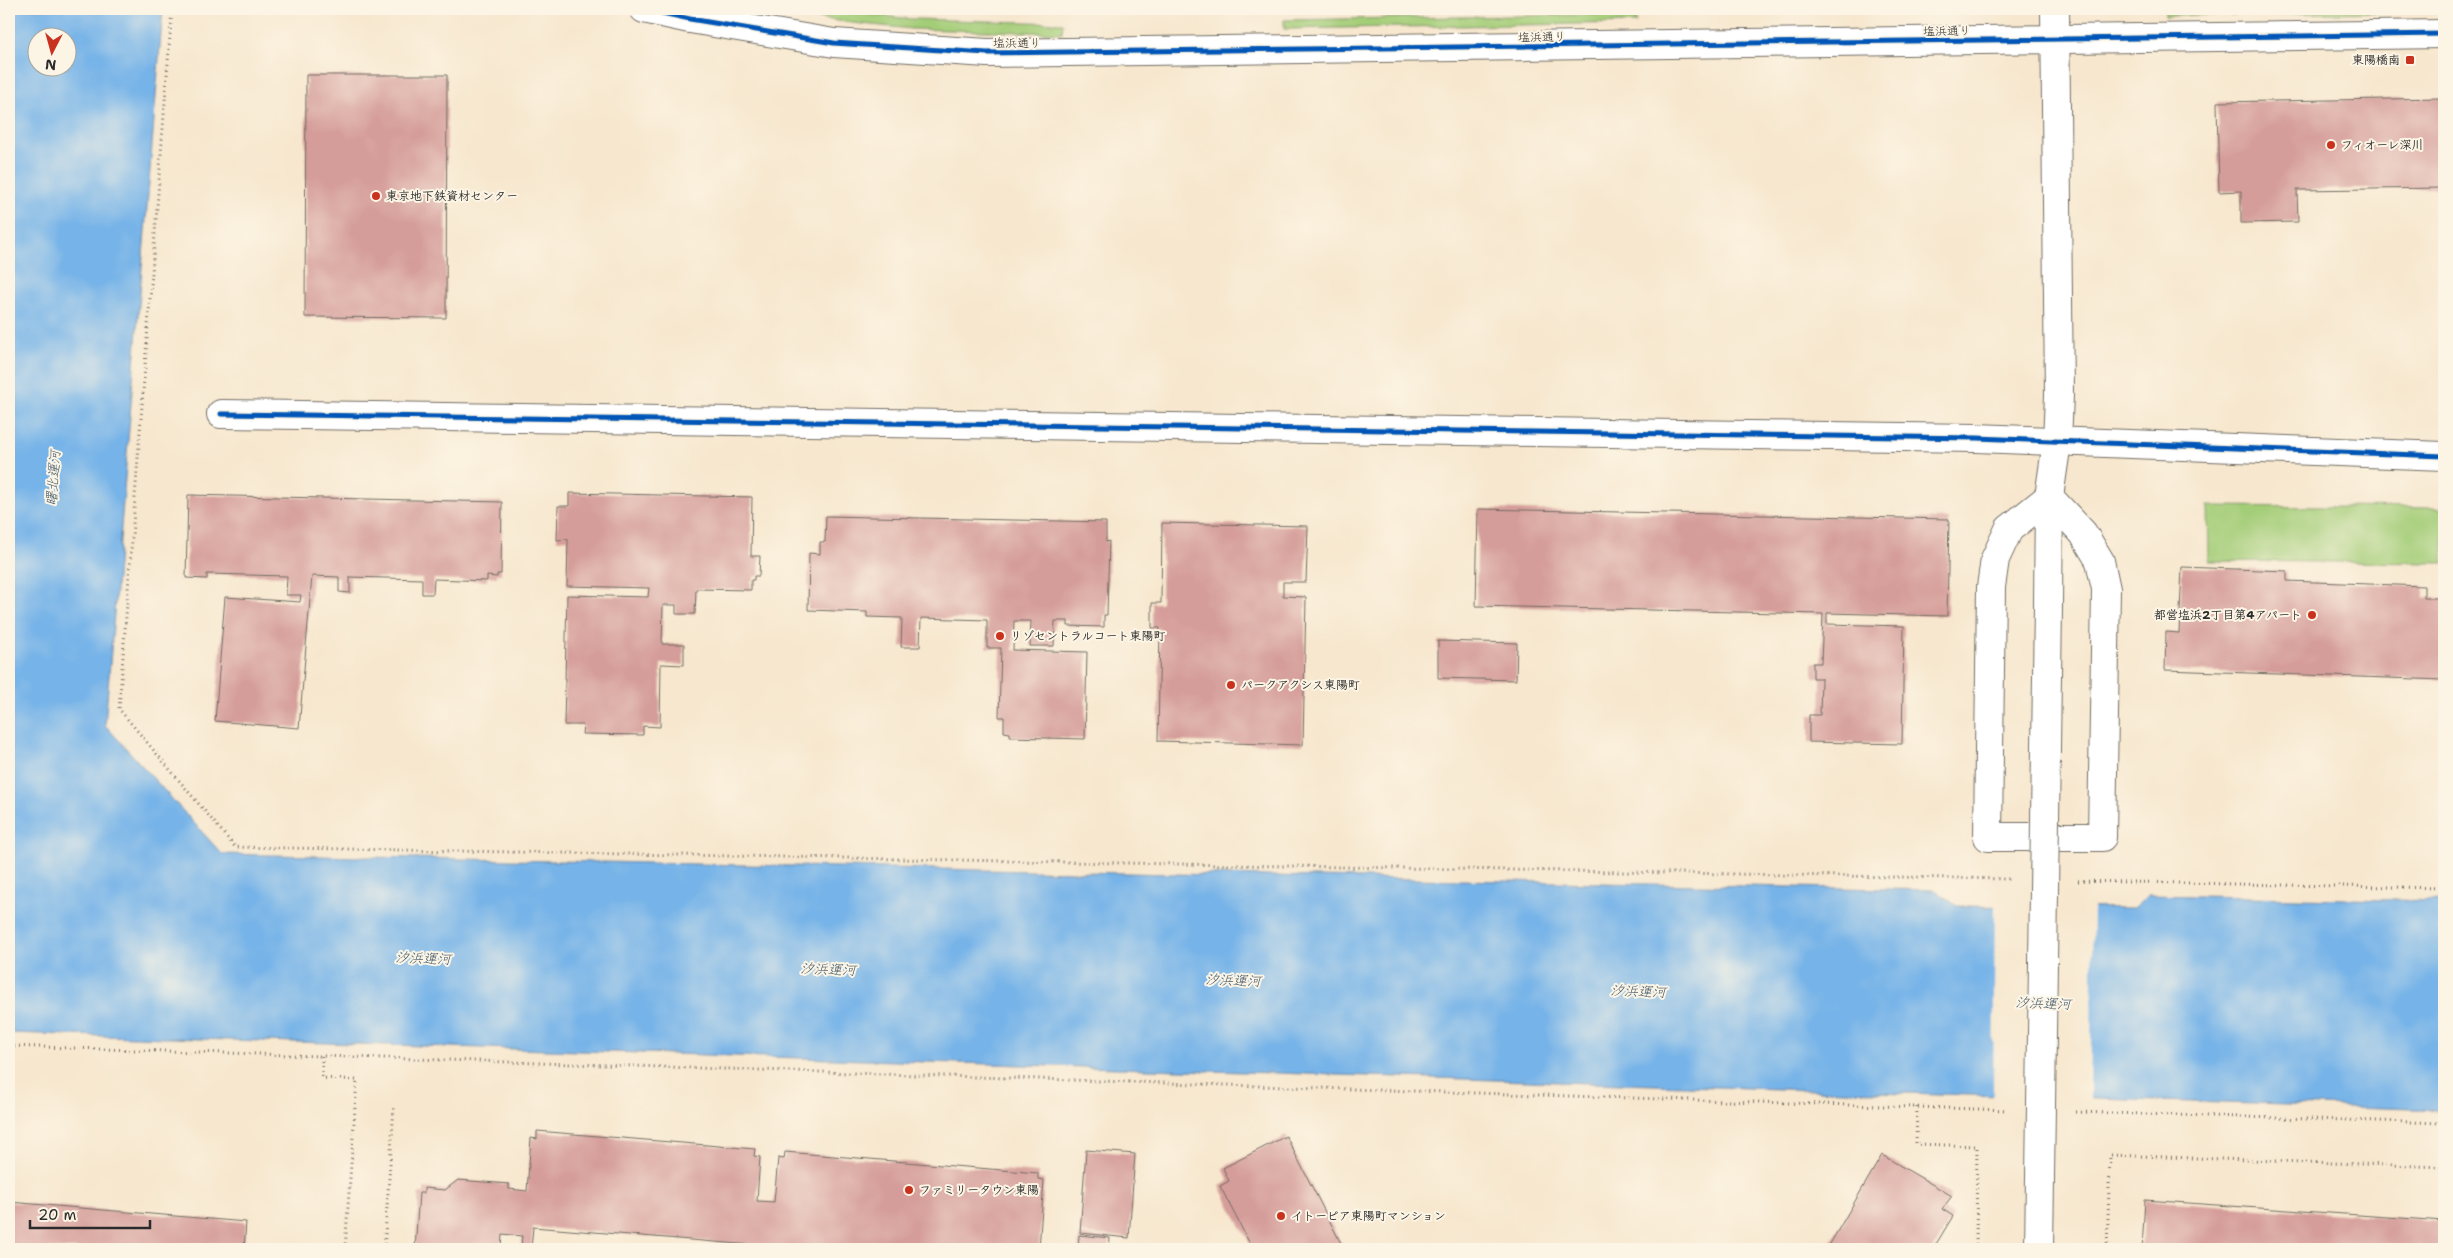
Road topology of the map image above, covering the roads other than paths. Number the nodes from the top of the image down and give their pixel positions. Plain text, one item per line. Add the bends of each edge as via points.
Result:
1 (644, 9) edge
2 (2056, 9) edge
3 (2444, 34) edge
4 (2055, 39) junction
5 (221, 414) dead end
6 (2057, 442) junction
7 (2444, 456) edge
8 (2049, 498) junction
9 (2040, 1249) edge

1 - 4 street, 塩浜通り via 690,20 834,43 987,53
2 - 4 street
3 - 4 street, 塩浜通り
4 - 6 street
5 - 6 street
6 - 7 street
6 - 8 street
8 - 8 street via 2083,533 2100,561 2106,588 2102,837 1988,837 1991,587 1995,559 2009,530
8 - 9 street, bridge

